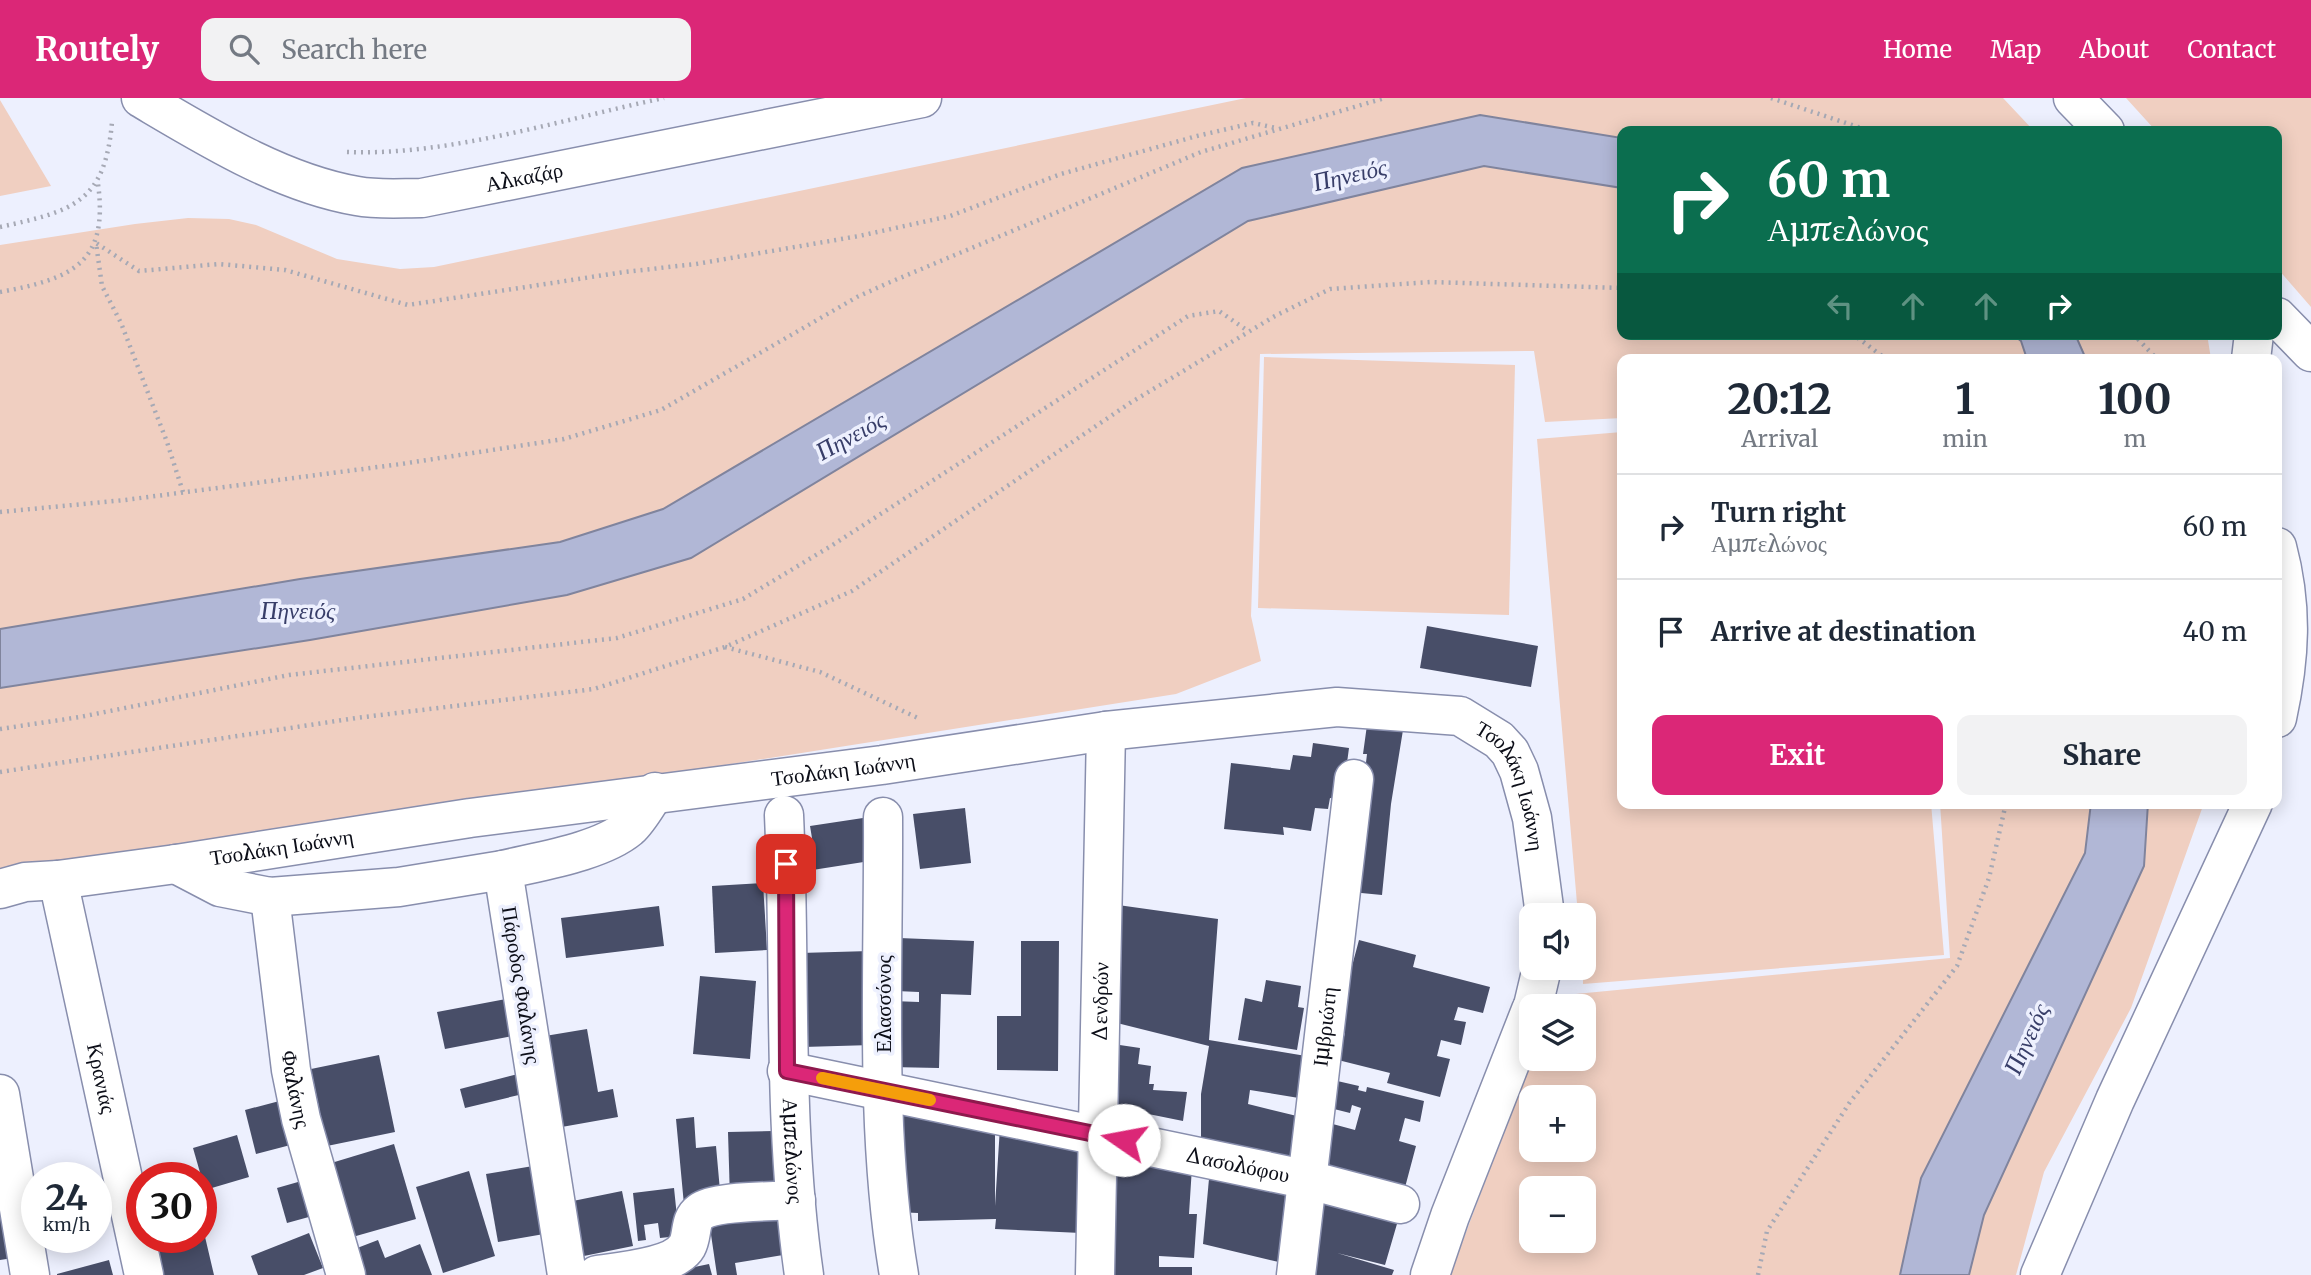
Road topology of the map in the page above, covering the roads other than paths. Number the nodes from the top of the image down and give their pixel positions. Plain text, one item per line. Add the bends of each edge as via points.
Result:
1 (922, 98) edge
2 (2073, 98) edge
3 (127, 108) edge
4 (2100, 126) edge
5 (2282, 322) edge
6 (2311, 352) edge
7 (2282, 568) edge
8 (2282, 688) edge
9 (1106, 731) junction
10 (1354, 779) dead end
11 (655, 792) junction
12 (2250, 809) edge
13 (784, 815) dead end
14 (883, 817) dead end
15 (176, 864) junction
16 (503, 870) junction
17 (58, 880) junction
18 (0, 889) edge
19 (270, 897) junction
20 (1543, 903) edge
21 (1519, 1041) edge
22 (787, 1071) junction
23 (884, 1091) junction
24 (0, 1094) edge
25 (1098, 1135) junction
26 (1309, 1180) junction
27 (796, 1200) junction
28 (1400, 1204) dead end
29 (30, 1275) edge
30 (144, 1275) edge
31 (346, 1275) edge
32 (567, 1275) edge
33 (597, 1275) edge
34 (804, 1275) edge
35 (899, 1275) edge
36 (1095, 1275) edge
37 (1296, 1275) edge
38 (1430, 1275) edge
39 (2039, 1275) edge

1 - 3 street, Αλκαζάρ via 422,198 358,197 296,177
2 - 4 street
5 - 6 street
7 - 8 street via 2290,640
9 - 11 street, Τσολάκη Ιωάννη
9 - 20 street, Τσολάκη Ιωάννη via 1337,707 1460,716 1499,740 1519,771 1532,818
9 - 25 street, Δενδρών
10 - 26 street, Ιμβριώτη
11 - 15 street, Τσολάκη Ιωάννη
11 - 16 street via 631,826 617,837
12 - 39 street
13 - 22 street, Αμπελώνος
14 - 23 street, Ελασσόνος
15 - 17 street, Τσολάκη Ιωάννη
15 - 19 street via 220,887
16 - 19 street via 399,887
16 - 32 street, Πάροδος Φαλάνης
17 - 18 street, Τσολάκη Ιωάννη via 25,881
17 - 30 street, Κρανιάς
19 - 31 street, Φαλάνης via 301,1119
21 - 38 street
22 - 23 street, Δασολόφου
22 - 27 street, Αμπελώνος
23 - 25 street, Δασολόφου
23 - 35 street, Ελασσόνος via 889,1196
24 - 29 street
25 - 26 street, Δασολόφου
25 - 36 street, Δενδρών
26 - 28 street, Δασολόφου
26 - 37 street, Ιμβριώτη
27 - 33 street via 709,1207 694,1220 687,1246 678,1255 665,1262
27 - 34 street, Αμπελώνος

